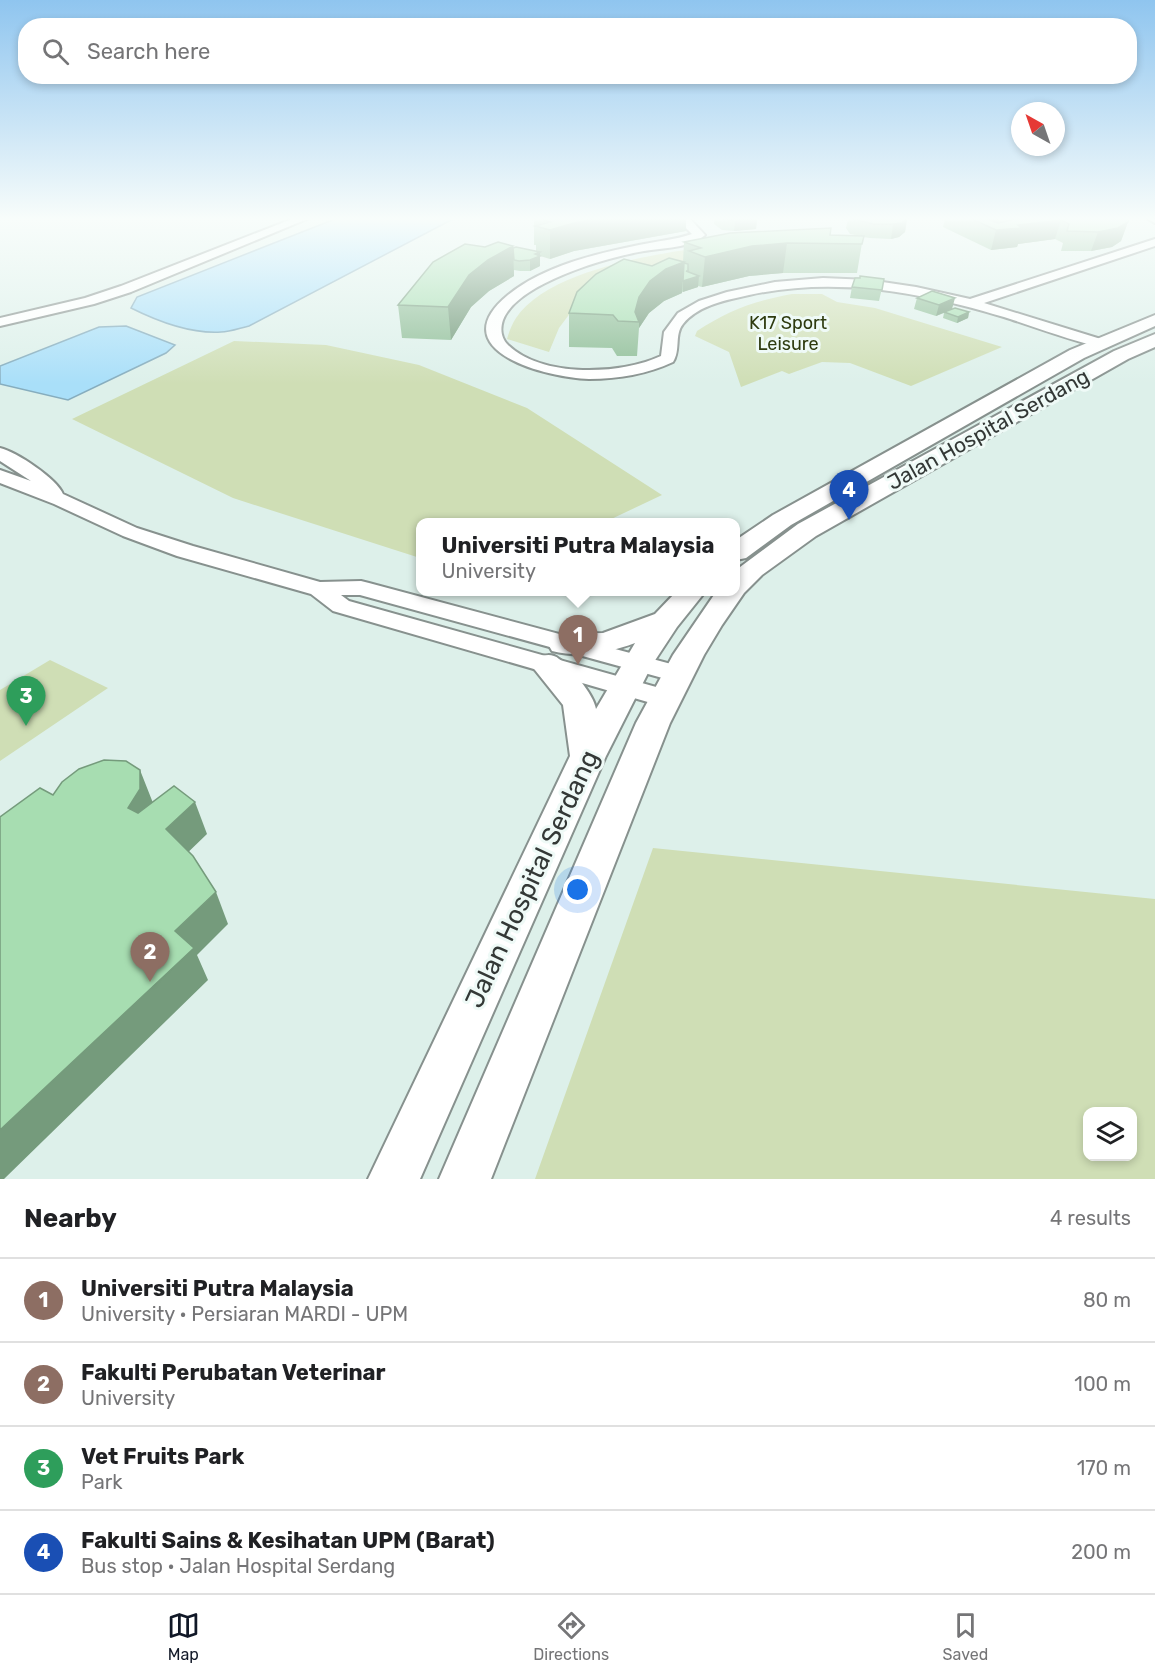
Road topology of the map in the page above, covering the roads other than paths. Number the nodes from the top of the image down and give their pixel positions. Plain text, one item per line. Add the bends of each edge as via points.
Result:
1 (164, 274) edge
2 (555, 274) edge
3 (1058, 274) edge
4 (971, 303) junction
5 (1155, 320) edge
6 (0, 322) edge
7 (1155, 340) edge
8 (1099, 343) junction
9 (0, 453) edge
10 (0, 476) edge
11 (61, 500) junction
12 (740, 549) edge
13 (740, 581) edge
14 (687, 596) edge
15 (726, 596) edge
16 (666, 621) junction
17 (555, 654) junction
18 (631, 676) junction
19 (671, 686) junction
20 (588, 756) junction
21 (394, 1179) edge
22 (465, 1179) edge

1 - 6 street via 89,301
2 - 4 street via 515,296 495,320 496,341 517,359 552,370 603,374 657,366 668,359 672,328 686,314 715,300 754,290 790,285 885,285
3 - 4 street
4 - 8 street
5 - 8 main road, Jalan Hospital Serdang
7 - 13 main road, Jalan Hospital Serdang via 1121,355 807,530
8 - 12 main road, Jalan Hospital Serdang via 782,520
9 - 11 street via 35,475
10 - 11 street
11 - 17 street via 130,532 185,551 319,589 341,606
14 - 16 main road, Jalan Hospital Serdang
15 - 19 main road, Jalan Hospital Serdang
16 - 17 main road via 606,643
16 - 18 main road, Jalan Hospital Serdang
17 - 18 street
17 - 20 main road via 564,683 579,704
18 - 19 street
18 - 20 main road, Jalan Hospital Serdang
19 - 22 main road, Jalan Hospital Serdang via 642,745
20 - 21 main road, Jalan Hospital Serdang

